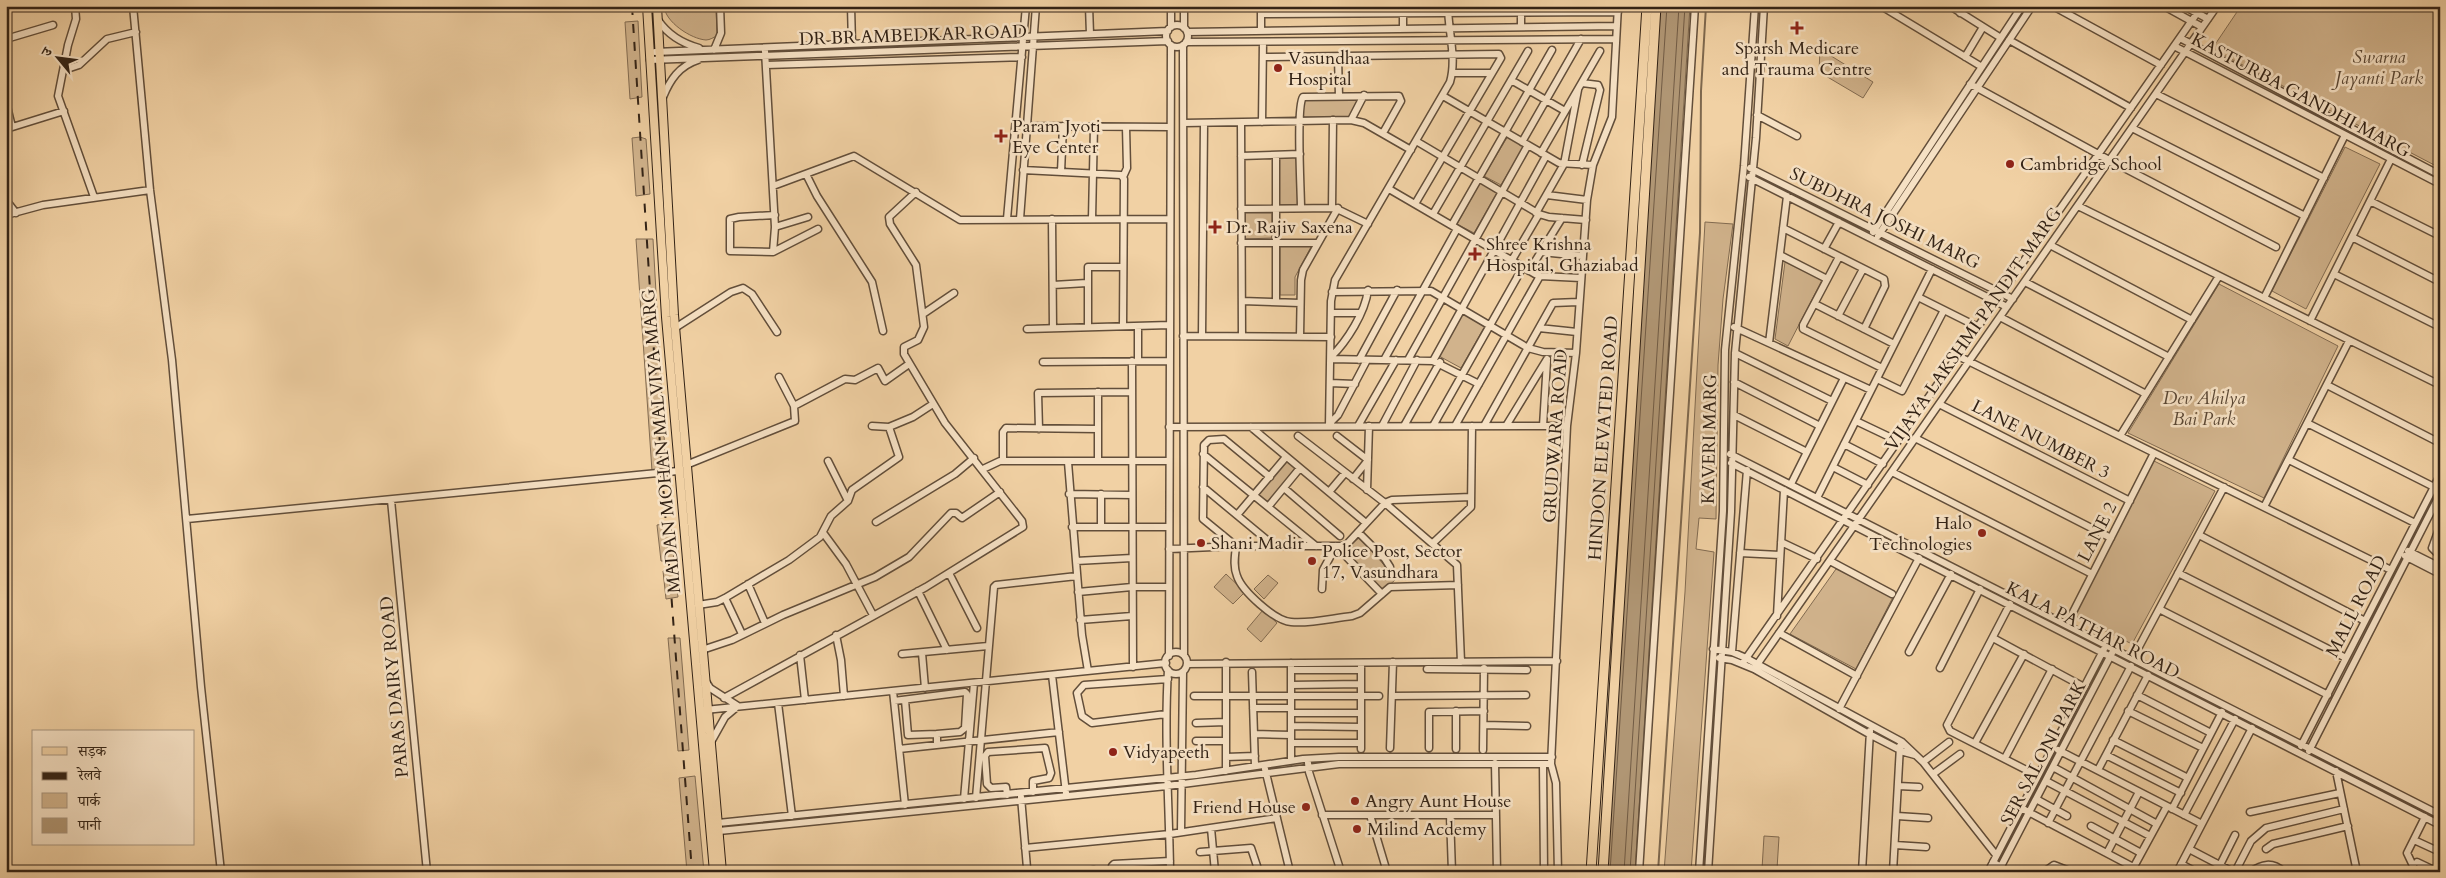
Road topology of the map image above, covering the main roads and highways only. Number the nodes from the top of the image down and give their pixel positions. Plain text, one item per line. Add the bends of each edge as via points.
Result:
1 (647, 6) edge
2 (657, 6) edge
3 (1647, 6) edge
4 (1656, 6) edge
5 (703, 710) junction
6 (714, 872) edge
7 (722, 872) edge
8 (1591, 872) edge
9 (1603, 872) edge

1 - 5 main road, MADAN MOHAN MALVIYA MARG via 678,471
2 - 5 main road, MADAN MOHAN MALVIYA MARG via 675,328 702,650
3 - 8 highway, HINDON ELEVATED ROAD
4 - 9 highway, HINDON ELEVATED ROAD
5 - 6 main road, MADAN MOHAN MALVIYA MARG
5 - 7 main road, MADAN MOHAN MALVIYA MARG via 710,744

